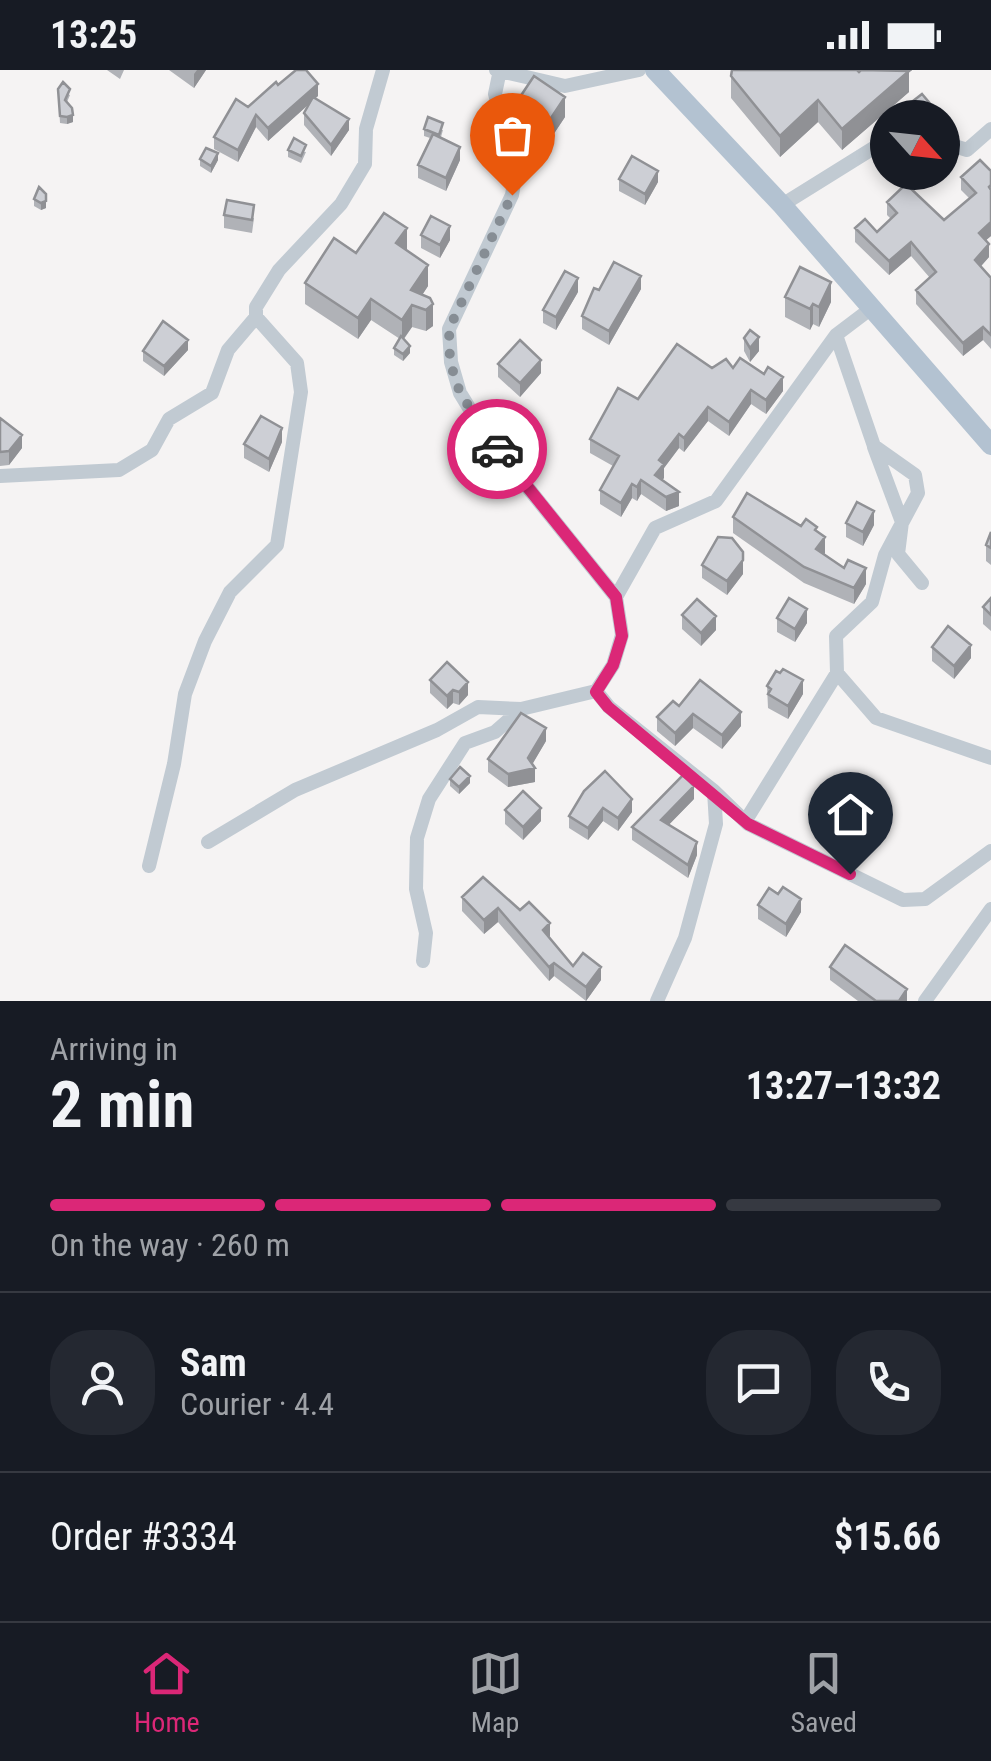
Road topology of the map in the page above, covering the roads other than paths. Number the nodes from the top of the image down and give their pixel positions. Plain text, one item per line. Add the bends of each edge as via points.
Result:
1 (382, 70) edge
2 (639, 70) edge
3 (655, 70) edge
4 (499, 71) edge
5 (991, 129) edge
6 (960, 148) edge
7 (870, 149) edge
8 (782, 205) junction
9 (873, 308) junction
10 (256, 317) junction
11 (836, 335) junction
12 (991, 444) edge
13 (874, 446) junction
14 (0, 476) edge
15 (902, 522) junction
16 (922, 583) dead end
17 (616, 597) junction
18 (837, 673) junction
19 (596, 692) junction
20 (521, 710) junction
21 (991, 758) edge
22 (714, 791) junction
23 (746, 820) junction
24 (208, 842) dead end
25 (991, 850) edge
26 (149, 866) dead end
27 (991, 909) edge
28 (424, 961) dead end
29 (657, 1001) edge
30 (926, 1001) edge

1 - 10 street via 366,130 365,164 340,204 278,270
2 - 4 street via 565,86
3 - 8 main road
4 - 17 street via 495,94 516,171 512,195 449,329 450,362 487,437
5 - 6 street via 967,150
7 - 8 street
8 - 9 main road
9 - 11 street
9 - 12 main road
10 - 14 street via 228,350 212,393 170,418 152,450 136,460 119,470
10 - 26 street via 297,363 301,392 278,546 230,592 206,641 185,694
11 - 13 street
11 - 17 street via 716,502 655,528
13 - 15 street
13 - 15 street via 915,475 918,493
15 - 16 street via 898,554
15 - 18 street via 872,602 836,636
17 - 19 street via 622,636
18 - 21 street via 876,718
18 - 23 street
19 - 20 street
19 - 22 street
20 - 24 street via 478,707 295,790
20 - 28 street via 495,732 465,742 429,799 417,838
22 - 23 street
22 - 29 street via 716,824 686,938
23 - 25 street via 902,900 925,899
27 - 30 street

